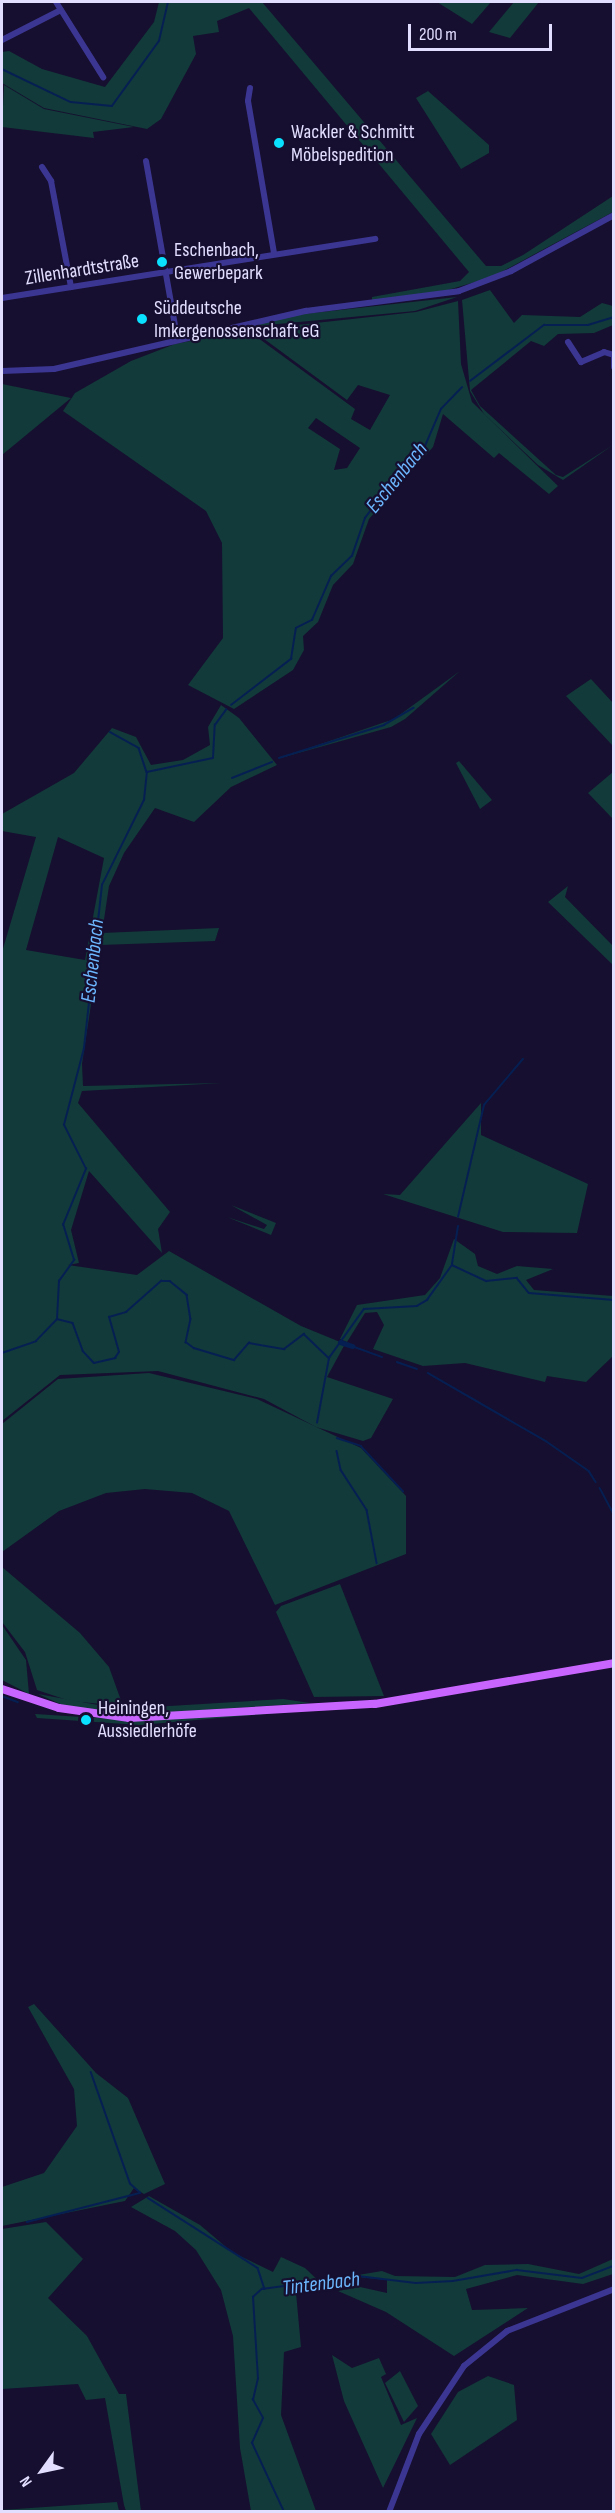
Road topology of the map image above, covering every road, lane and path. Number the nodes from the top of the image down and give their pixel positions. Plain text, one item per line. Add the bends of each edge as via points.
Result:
1 (56, 2) edge
2 (61, 10) junction
3 (2, 40) edge
4 (103, 77) dead end
5 (250, 88) dead end
6 (146, 161) dead end
7 (42, 166) dead end
8 (614, 215) edge
9 (375, 239) dead end
10 (274, 253) junction
11 (167, 273) junction
12 (71, 287) junction
13 (2, 298) edge
14 (177, 337) junction
15 (568, 342) dead end
16 (614, 368) edge
17 (2, 371) edge
18 (614, 1664) edge
19 (2, 1689) edge
20 (614, 2289) edge
21 (389, 2511) edge

1 - 2 street
2 - 3 street
2 - 4 street
5 - 10 street via 248,101
6 - 11 street
7 - 12 street via 51,181
8 - 14 street via 511,271 459,291 306,311
9 - 10 street, Zillenhardtstraße
10 - 11 street, Zillenhardtstraße
11 - 12 street, Zillenhardtstraße
11 - 14 street
12 - 13 street, Zillenhardtstraße
14 - 17 street via 54,369
15 - 16 street via 581,362 604,352 614,355
18 - 19 main road via 375,1704 151,1717 88,1714
20 - 21 street via 507,2331 464,2366 419,2433

